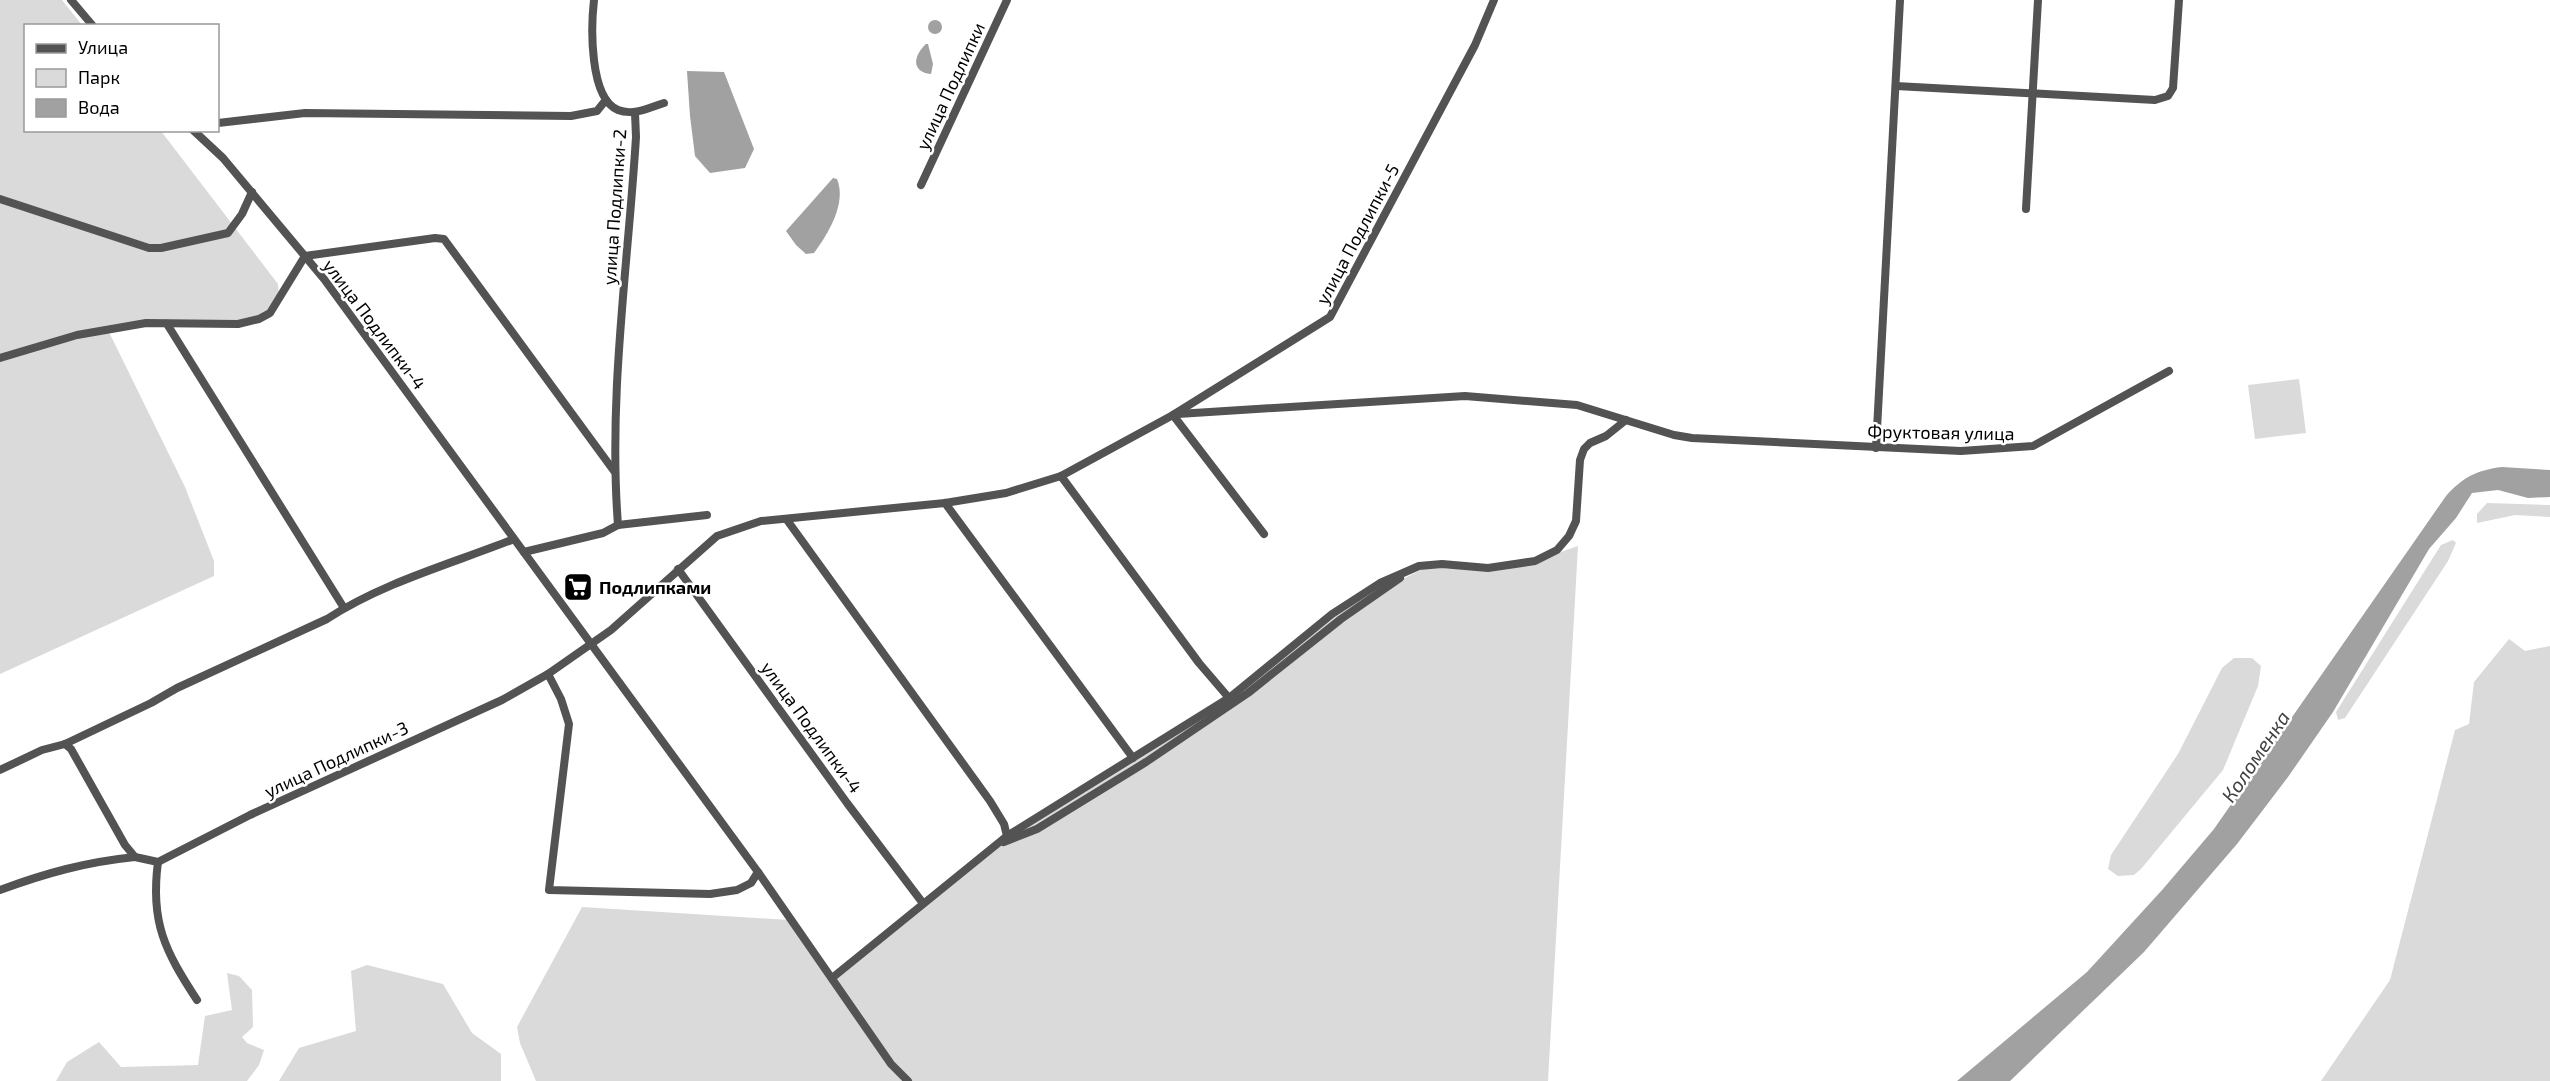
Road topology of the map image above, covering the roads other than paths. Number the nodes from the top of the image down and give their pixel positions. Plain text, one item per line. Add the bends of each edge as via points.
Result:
1 (70, 0) edge
2 (594, 0) edge
3 (1007, 0) edge
4 (1494, 0) edge
5 (1900, 0) edge
6 (2038, 0) edge
7 (2179, 0) edge
8 (91, 24) edge
9 (1896, 86) junction
10 (2033, 93) junction
11 (605, 101) junction
12 (664, 104) dead end
13 (635, 112) junction
14 (219, 123) edge
15 (195, 132) edge
16 (921, 185) dead end
17 (252, 192) junction
18 (0, 199) edge
19 (2026, 209) dead end
20 (305, 256) junction
21 (167, 324) junction
22 (0, 358) edge
23 (2169, 371) dead end
24 (1173, 415) junction
25 (1626, 420) junction
26 (1876, 448) junction
27 (614, 471) junction
28 (1061, 476) junction
29 (945, 503) junction
30 (707, 515) dead end
31 (787, 520) junction
32 (618, 525) junction
33 (1264, 534) dead end
34 (514, 539) junction
35 (524, 552) junction
36 (1419, 566) junction
37 (678, 569) junction
38 (344, 608) junction
39 (590, 645) junction
40 (548, 674) junction
41 (1230, 698) junction
42 (65, 744) junction
43 (1133, 758) junction
44 (0, 770) edge
45 (1006, 836) junction
46 (998, 844) junction
47 (135, 857) junction
48 (158, 862) junction
49 (758, 872) junction
50 (0, 891) edge
51 (922, 902) junction
52 (832, 978) junction
53 (197, 1000) dead end
54 (908, 1081) edge

1 - 8 street
2 - 11 street via 596,74
3 - 16 street, улица Подлипки
4 - 24 street, улица Подлипки-5 via 1330,317
5 - 9 street
6 - 10 street
7 - 10 street via 2173,88 2168,96 2155,100
9 - 10 street
9 - 26 street
10 - 19 street
11 - 13 street, улица Подлипки-2 via 618,110
11 - 14 street via 597,111 570,116 304,113
12 - 13 street, улица Подлипки-2
13 - 27 street, улица Подлипки-2
15 - 17 street
17 - 18 street via 228,233 161,248 148,248
17 - 20 street
20 - 21 street via 270,313 259,319 238,324
20 - 27 street, улица Подлипки-4 via 444,239
20 - 34 street, улица Подлипки-4
21 - 22 street via 146,323 77,335
21 - 38 street
23 - 26 street, Фруктовая улица via 2033,446 1961,451
24 - 25 street, Фруктовая улица via 1465,396 1578,405
24 - 28 street
24 - 33 street
25 - 26 street, Фруктовая улица via 1692,438
25 - 36 street via 1584,449 1576,521 1557,550 1535,561 1488,568
27 - 32 street
28 - 29 street via 1006,493
28 - 41 street via 1199,663
29 - 31 street
29 - 43 street
30 - 32 street
31 - 37 street via 761,521 717,536
31 - 45 street via 990,801 1004,824
32 - 35 street via 603,534
34 - 35 street, улица Подлипки-4
34 - 38 street via 404,580
35 - 39 street, улица Подлипки-4
36 - 41 street via 1380,583 1332,614
36 - 46 street via 1341,619 1248,693 1146,762 1037,829
37 - 39 street
37 - 51 street, улица Подлипки-4
38 - 42 street
39 - 40 street, улица Подлипки-3
39 - 49 street, улица Подлипки-4
40 - 48 street, улица Подлипки-3 via 502,700 250,815
40 - 49 street via 569,724 549,890 710,894 737,890 751,883
41 - 43 street
42 - 44 street
42 - 47 street
43 - 45 street
45 - 46 street
46 - 51 street
47 - 48 street
47 - 50 street via 94,861
48 - 53 street via 155,900 163,936 171,960
49 - 52 street, улица Подлипки-4
51 - 52 street
52 - 54 street, улица Подлипки-4 via 891,1064

